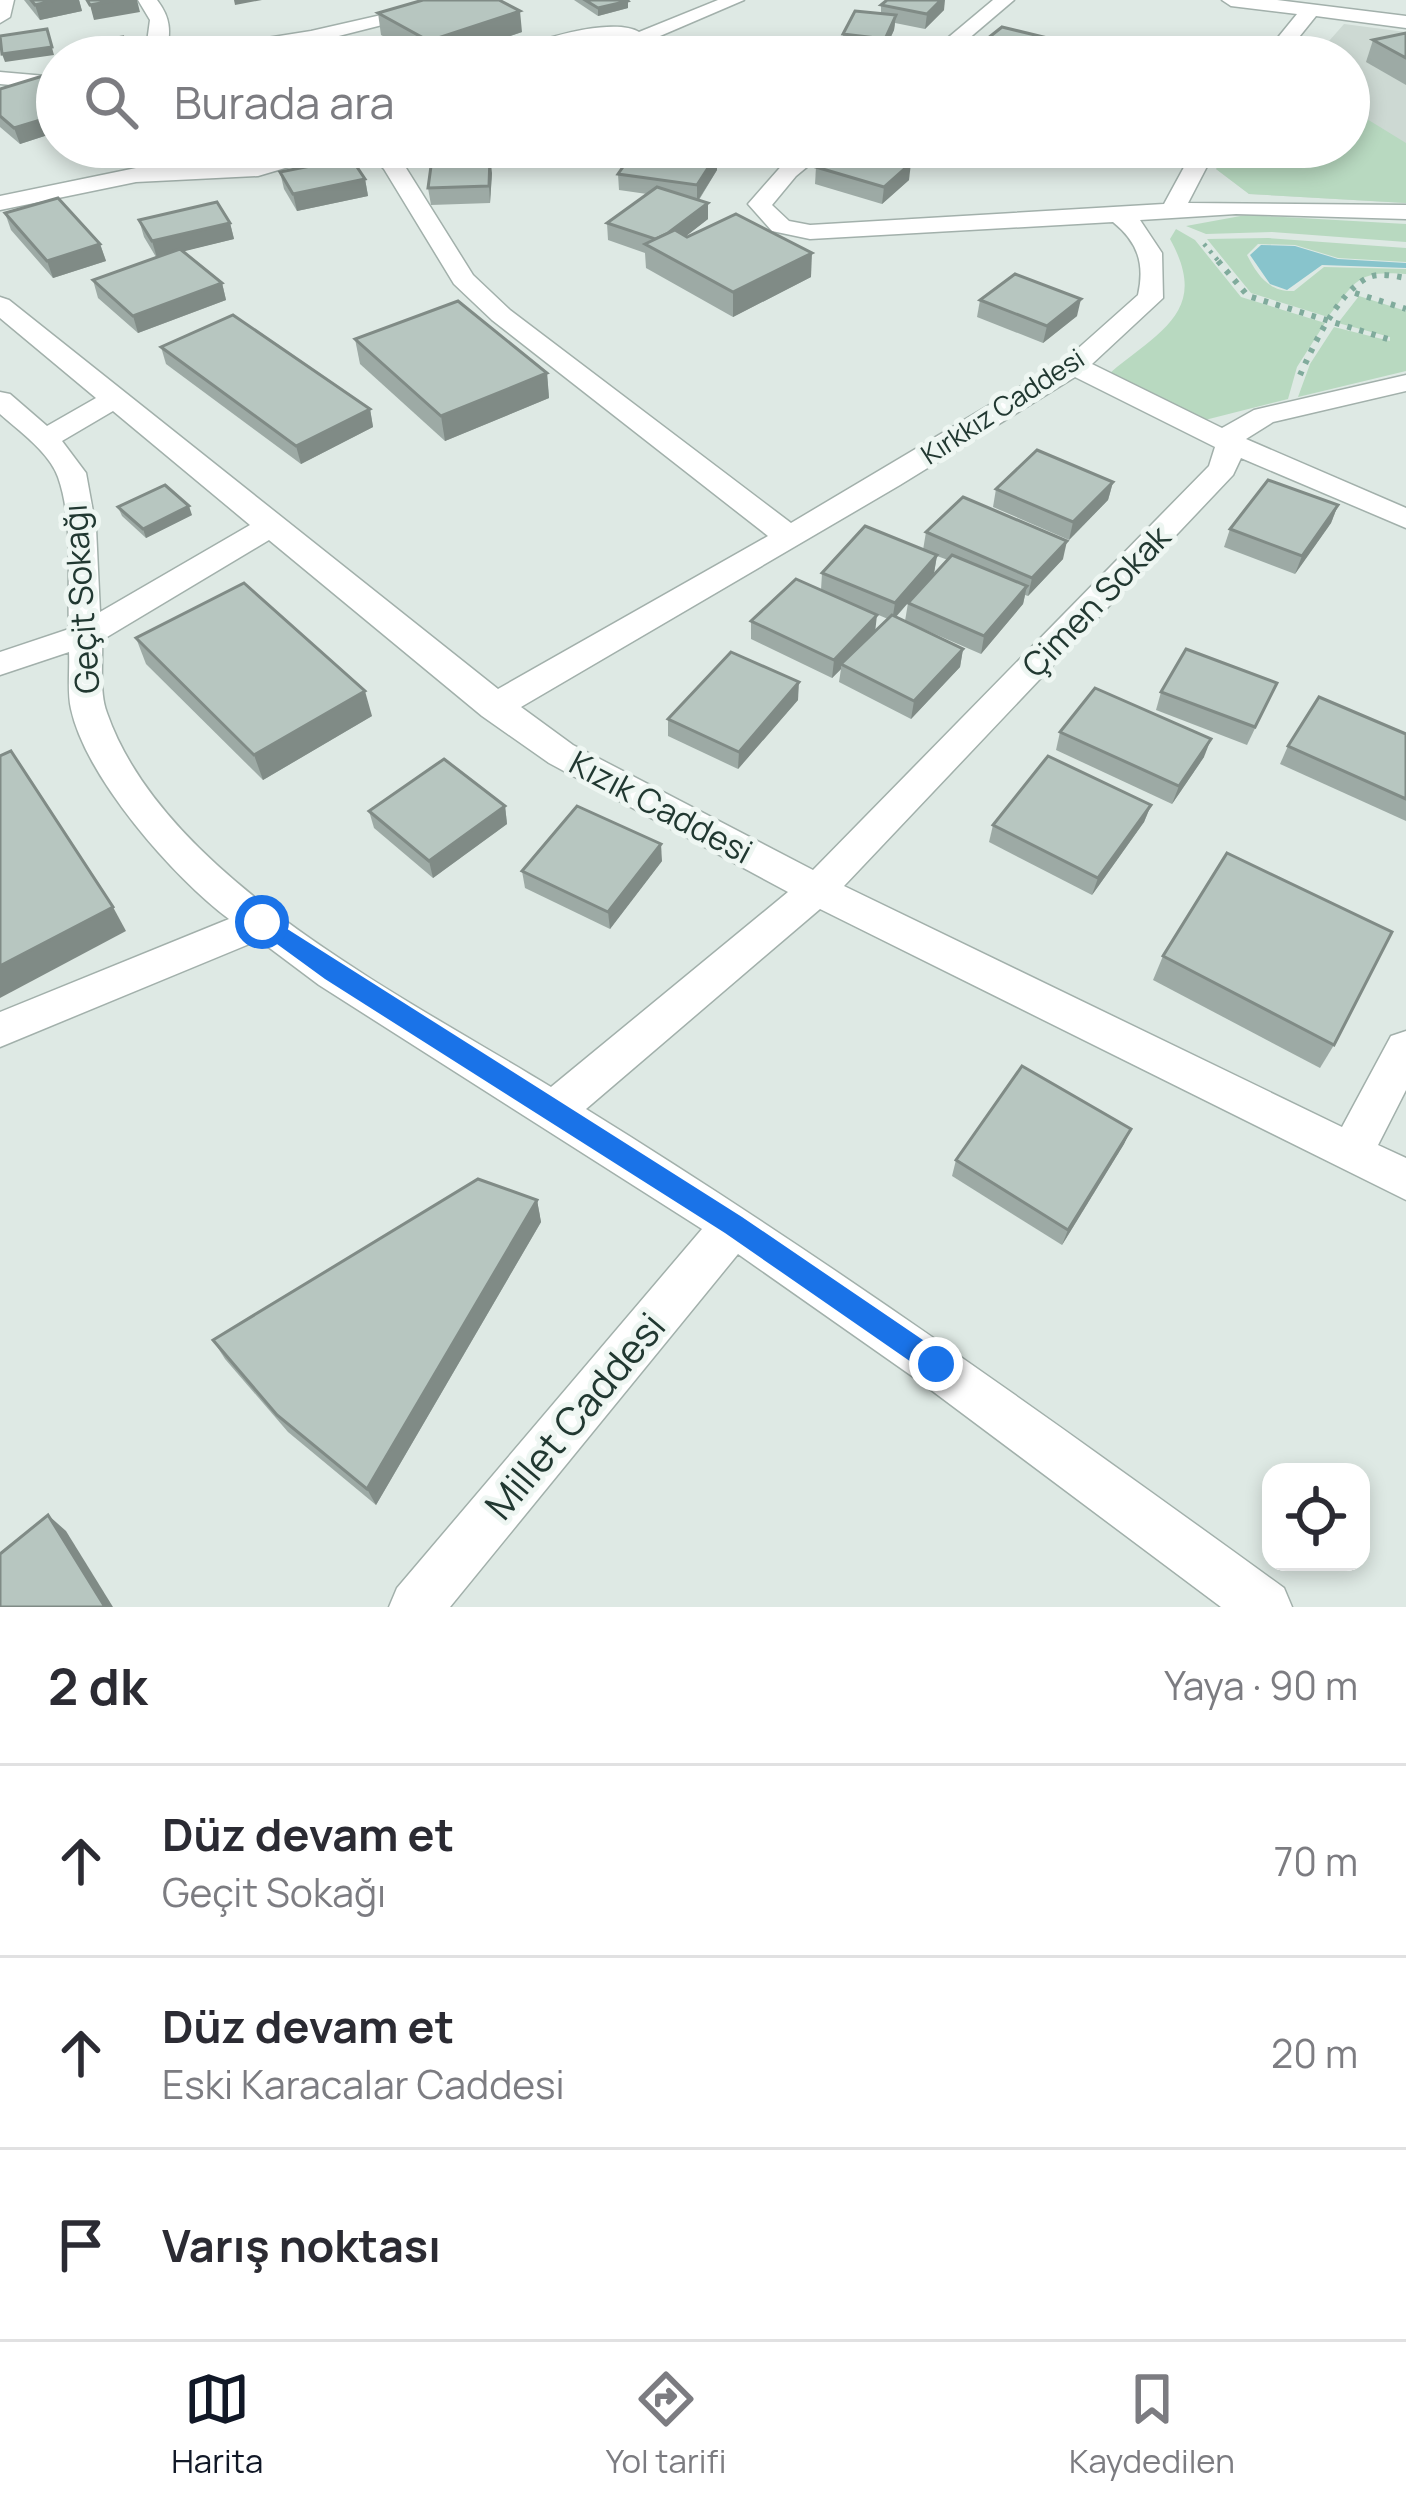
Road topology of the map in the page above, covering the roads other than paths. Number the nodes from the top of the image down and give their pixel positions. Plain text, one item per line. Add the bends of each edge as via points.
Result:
1 (5, 0) edge
2 (472, 0) edge
3 (735, 0) edge
4 (1005, 0) edge
5 (1231, 0) edge
6 (159, 6) edge
7 (1406, 6) edge
8 (357, 7) dead end
9 (1311, 10) junction
10 (0, 17) edge
11 (1396, 20) edge
12 (390, 21) junction
13 (650, 34) junction
14 (160, 36) edge
15 (300, 36) edge
16 (551, 36) edge
17 (645, 36) edge
18 (961, 36) edge
19 (1290, 36) edge
20 (0, 78) edge
21 (36, 81) edge
22 (136, 168) edge
23 (262, 168) edge
24 (395, 168) edge
25 (797, 168) edge
26 (1187, 168) edge
27 (136, 175) junction
28 (0, 202) edge
29 (1406, 212) edge
30 (1149, 214) junction
31 (0, 304) edge
32 (1074, 366) junction
33 (1406, 383) edge
34 (114, 399) junction
35 (0, 400) edge
36 (45, 439) junction
37 (1229, 443) junction
38 (1406, 518) edge
39 (271, 526) junction
40 (788, 537) junction
41 (87, 634) junction
42 (0, 664) edge
43 (494, 707) junction
44 (818, 890) junction
45 (262, 922) junction
46 (0, 1030) edge
47 (1406, 1049) edge
48 (554, 1110) junction
49 (1351, 1153) junction
50 (1406, 1180) edge
51 (734, 1225) junction
52 (416, 1607) edge
53 (1264, 1607) edge

1 - 10 street
2 - 12 street
3 - 13 street
4 - 18 street
5 - 9 street
6 - 14 street
7 - 11 street
8 - 12 street
9 - 11 street
9 - 19 street
12 - 15 street
13 - 16 street
13 - 17 street
20 - 21 street
22 - 27 street
23 - 27 street
24 - 40 street via 464,279 501,315
25 - 30 street via 760,204 780,226 799,232
26 - 30 street
27 - 28 street
29 - 30 street via 1298,206
30 - 32 street, Kırkkız Caddesi via 1138,228 1154,260 1150,298
31 - 34 street, Kızık Caddesi
32 - 37 street
32 - 40 street, Kırkkız Caddesi
33 - 37 street, Çimen Sokak via 1246,423
34 - 36 street
34 - 39 street, Kızık Caddesi
35 - 36 street, Geçit Sokağı
36 - 41 street, Geçit Sokağı via 72,473
37 - 38 street
37 - 44 street, Çimen Sokak via 1222,469
39 - 41 street
39 - 43 street, Kızık Caddesi
40 - 43 street, Kırkkız Caddesi
41 - 42 street
41 - 45 street, Geçit Sokağı via 88,710 118,772 209,884
43 - 44 street, Kızık Caddesi via 626,792
44 - 48 street, Çimen Sokak
44 - 49 street, Kızık Caddesi
45 - 46 street
45 - 48 street, Geçit Sokağı
47 - 49 street
48 - 51 street, Geçit Sokağı
49 - 50 street, Kızık Caddesi
51 - 52 street, Millet Caddesi
51 - 53 street, Geçit Sokağı

